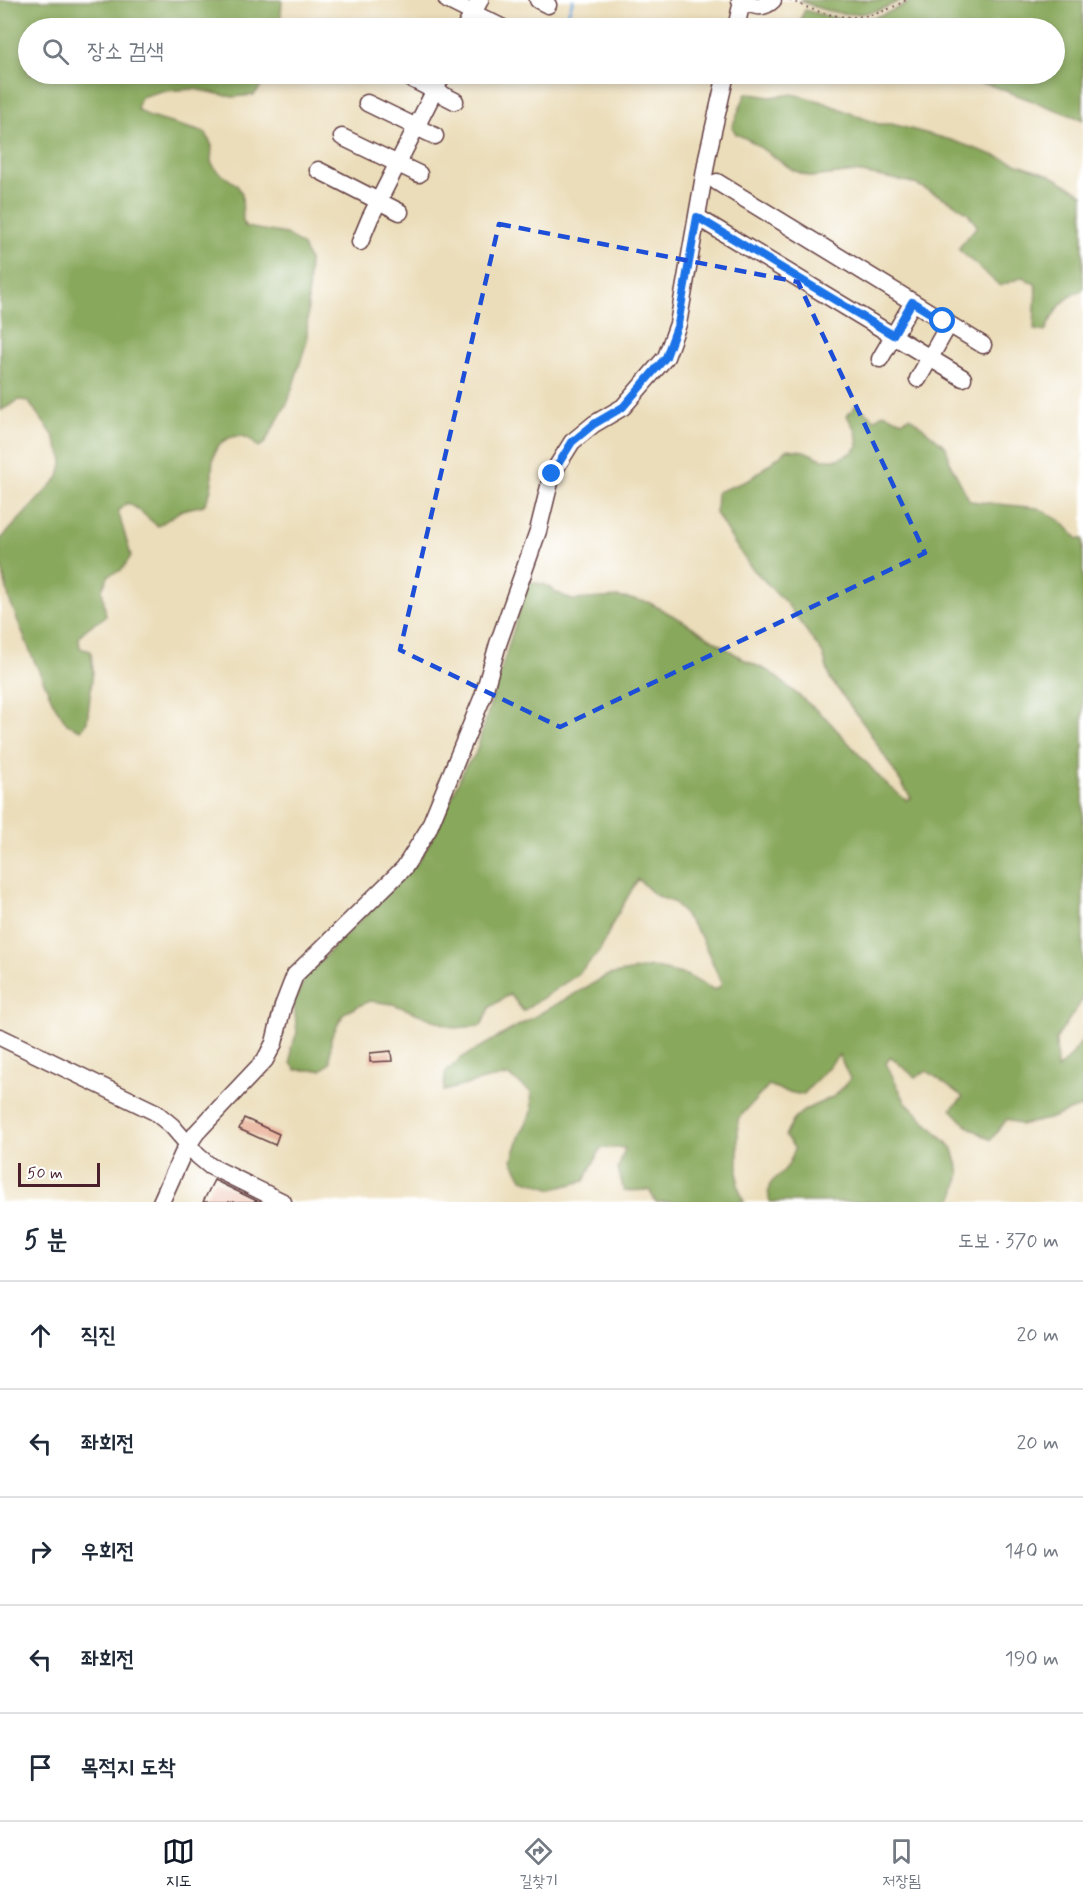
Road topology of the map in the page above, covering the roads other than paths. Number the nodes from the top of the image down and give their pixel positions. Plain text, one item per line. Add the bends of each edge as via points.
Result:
1 (447, 0) edge
2 (773, 0) edge
3 (741, 1) edge
4 (473, 14) edge
5 (738, 18) edge
6 (423, 84) edge
7 (438, 84) edge
8 (724, 84) edge
9 (435, 90) junction
10 (455, 100) dead end
11 (367, 103) dead end
12 (416, 127) junction
13 (435, 136) dead end
14 (342, 137) dead end
15 (397, 164) junction
16 (318, 170) dead end
17 (419, 174) dead end
18 (717, 182) dead end
19 (379, 201) junction
20 (400, 212) dead end
21 (697, 217) junction
22 (360, 242) dead end
23 (912, 302) junction
24 (949, 324) junction
25 (893, 335) junction
26 (983, 345) dead end
27 (930, 358) junction
28 (880, 359) dead end
29 (963, 378) dead end
30 (918, 379) dead end
31 (0, 1037) edge
32 (189, 1144) junction
33 (161, 1202) edge
34 (283, 1202) edge

1 - 4 street
2 - 3 street via 757,7
3 - 5 street
6 - 9 street
7 - 9 street
8 - 21 street
9 - 10 street
9 - 12 street
11 - 12 street
12 - 13 street
12 - 15 street
14 - 15 street
15 - 17 street
15 - 19 street
16 - 19 street
18 - 23 street
19 - 20 street
19 - 22 street
21 - 25 street
21 - 32 street via 678,324 666,357 623,407 572,442 552,474 538,531 483,696 428,830 404,868 295,975 265,1060
23 - 24 street
23 - 25 street
24 - 26 street
24 - 27 street
25 - 27 street
25 - 28 street
27 - 29 street
27 - 30 street
31 - 32 street via 155,1112
32 - 33 street
32 - 34 street via 210,1166

